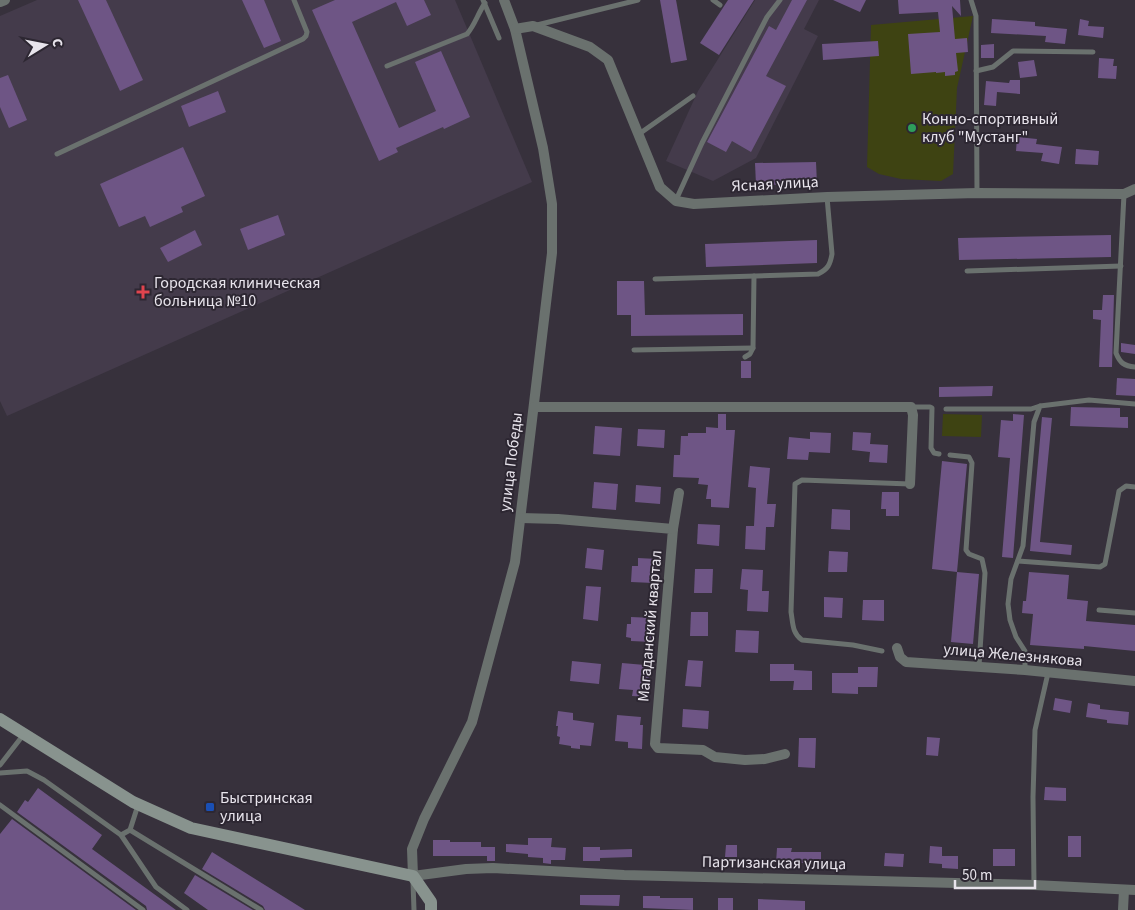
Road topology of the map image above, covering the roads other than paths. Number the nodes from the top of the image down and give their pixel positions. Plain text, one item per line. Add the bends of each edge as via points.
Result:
1 (5, 0) edge
2 (294, 0) edge
3 (504, 0) edge
4 (638, 0) edge
5 (713, 0) edge
6 (780, 0) edge
7 (971, 0) edge
8 (0, 2) edge
9 (484, 2) edge
10 (720, 5) dead end
11 (533, 26) junction
12 (515, 29) junction
13 (499, 38) dead end
14 (1093, 52) dead end
15 (387, 66) dead end
16 (976, 71) junction
17 (693, 96) dead end
18 (639, 134) junction
19 (57, 154) dead end
20 (1135, 189) edge
21 (977, 193) junction
22 (1124, 194) junction
23 (827, 197) junction
24 (676, 201) junction
25 (1120, 266) junction
26 (967, 271) dead end
27 (754, 276) junction
28 (655, 279) dead end
29 (753, 348) junction
30 (634, 350) dead end
31 (745, 357) dead end
32 (1135, 367) edge
33 (1135, 404) edge
34 (911, 406) junction
35 (1040, 406) junction
36 (534, 407) junction
37 (946, 409) dead end
38 (939, 454) dead end
39 (950, 455) dead end
40 (910, 484) joint
41 (1135, 487) edge
42 (679, 493) dead end
43 (521, 518) junction
44 (673, 529) junction
45 (1018, 561) junction
46 (1099, 610) dead end
47 (1135, 613) edge
48 (897, 648) dead end
49 (882, 651) dead end
50 (979, 666) junction
51 (1026, 670) junction
52 (1048, 672) junction
53 (1135, 681) edge
54 (0, 719) edge
55 (24, 734) junction
56 (785, 754) dead end
57 (0, 765) edge
58 (0, 773) edge
59 (139, 804) junction
60 (0, 805) edge
61 (130, 830) junction
62 (121, 835) junction
63 (413, 876) junction
64 (1034, 885) junction
65 (1124, 890) junction
66 (1135, 890) edge
67 (143, 910) edge
68 (187, 910) edge
69 (261, 910) edge
70 (414, 910) edge
71 (431, 910) edge
72 (1123, 910) edge

1 - 8 street
2 - 19 lane via 307,32 303,39
3 - 12 street, улица Победы
4 - 11 lane
5 - 10 lane
6 - 24 lane via 767,17
7 - 16 lane via 976,16
9 - 13 lane
9 - 15 lane via 467,34
11 - 12 street
11 - 18 street via 590,47 608,60
12 - 36 street, улица Победы via 543,148 552,204 552,253
14 - 16 lane via 1020,50 1008,54 993,67
16 - 21 lane
17 - 18 lane
18 - 24 street via 660,187
20 - 22 street, Ясная улица
21 - 22 street, Ясная улица
21 - 23 street, Ясная улица
22 - 25 lane
23 - 24 street, Ясная улица via 694,204
23 - 27 lane via 832,254 826,270 818,274
25 - 26 lane
25 - 32 lane via 1116,353 1119,362
27 - 28 lane
27 - 29 lane
29 - 30 lane
29 - 31 lane
33 - 35 lane via 1089,400
34 - 36 street
34 - 38 lane via 932,408 931,448
34 - 40 street
35 - 37 lane via 1031,409
35 - 45 lane via 1034,422 1023,546
36 - 43 street, улица Победы
39 - 50 lane via 971,459 966,550 982,559 985,567
40 - 49 lane via 802,480 795,484 791,612 794,632 802,640
41 - 45 lane via 1126,486 1119,491 1105,564 1100,567
42 - 44 street
43 - 44 street, Магаданский квартал via 558,518
43 - 63 street, улица Победы via 515,562 472,722 412,849
44 - 56 street, Магаданский квартал via 655,744 658,748 703,750 729,759 765,759
45 - 51 lane via 1011,579 1008,604 1016,637 1025,651
46 - 47 lane
48 - 50 street, улица Железнякова via 906,662
50 - 51 street, улица Железнякова
51 - 52 street, улица Железнякова
52 - 53 street, улица Железнякова
52 - 64 lane via 1035,730
54 - 55 street
55 - 57 lane
55 - 59 street
58 - 62 lane via 27,771
59 - 61 lane
59 - 63 street via 191,828
60 - 67 lane
61 - 62 lane
61 - 69 lane
62 - 68 lane via 156,887
63 - 64 street, Партизанская улица via 493,868 624,875
63 - 70 lane
63 - 71 street via 431,902
64 - 65 street, Партизанская улица
65 - 66 street, Партизанская улица
65 - 72 street

